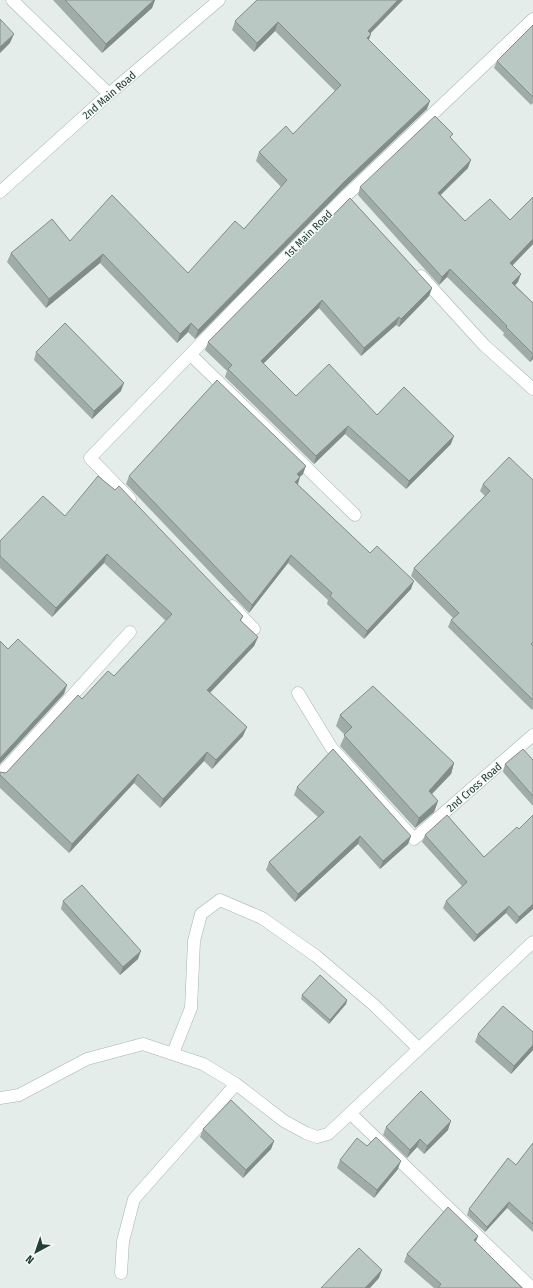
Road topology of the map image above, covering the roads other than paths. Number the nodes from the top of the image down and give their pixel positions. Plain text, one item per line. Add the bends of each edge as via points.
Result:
1 (12, 0) edge
2 (219, 0) edge
3 (533, 18) edge
4 (109, 94) junction
5 (0, 192) edge
6 (410, 265) edge
7 (191, 354) junction
8 (533, 389) edge
9 (140, 509) edge
10 (355, 515) dead end
11 (222, 595) edge
12 (254, 629) dead end
13 (130, 632) dead end
14 (298, 693) dead end
15 (533, 735) edge
16 (0, 775) edge
17 (533, 942) edge
18 (418, 1048) junction
19 (172, 1053) junction
20 (236, 1084) junction
21 (0, 1098) edge
22 (350, 1113) junction
23 (121, 1273) dead end
24 (532, 1288) edge

1 - 4 street
2 - 4 street, 2nd Main Road
3 - 7 street, 1st Main Road
4 - 5 street, 2nd Main Road
6 - 8 street via 484,345
7 - 9 street, 1st Main Road via 90,458
7 - 10 street
11 - 12 street
13 - 16 street
14 - 15 street, 2nd Cross Road via 331,746 414,839
17 - 18 street
18 - 19 street via 374,1005 316,956 262,918 220,900 201,914 194,941 191,1008
18 - 22 street
19 - 20 street via 203,1064
19 - 21 street via 143,1044 87,1059 19,1095
20 - 22 street via 284,1121 317,1137 328,1134
20 - 23 street via 134,1199 123,1241
22 - 24 street

